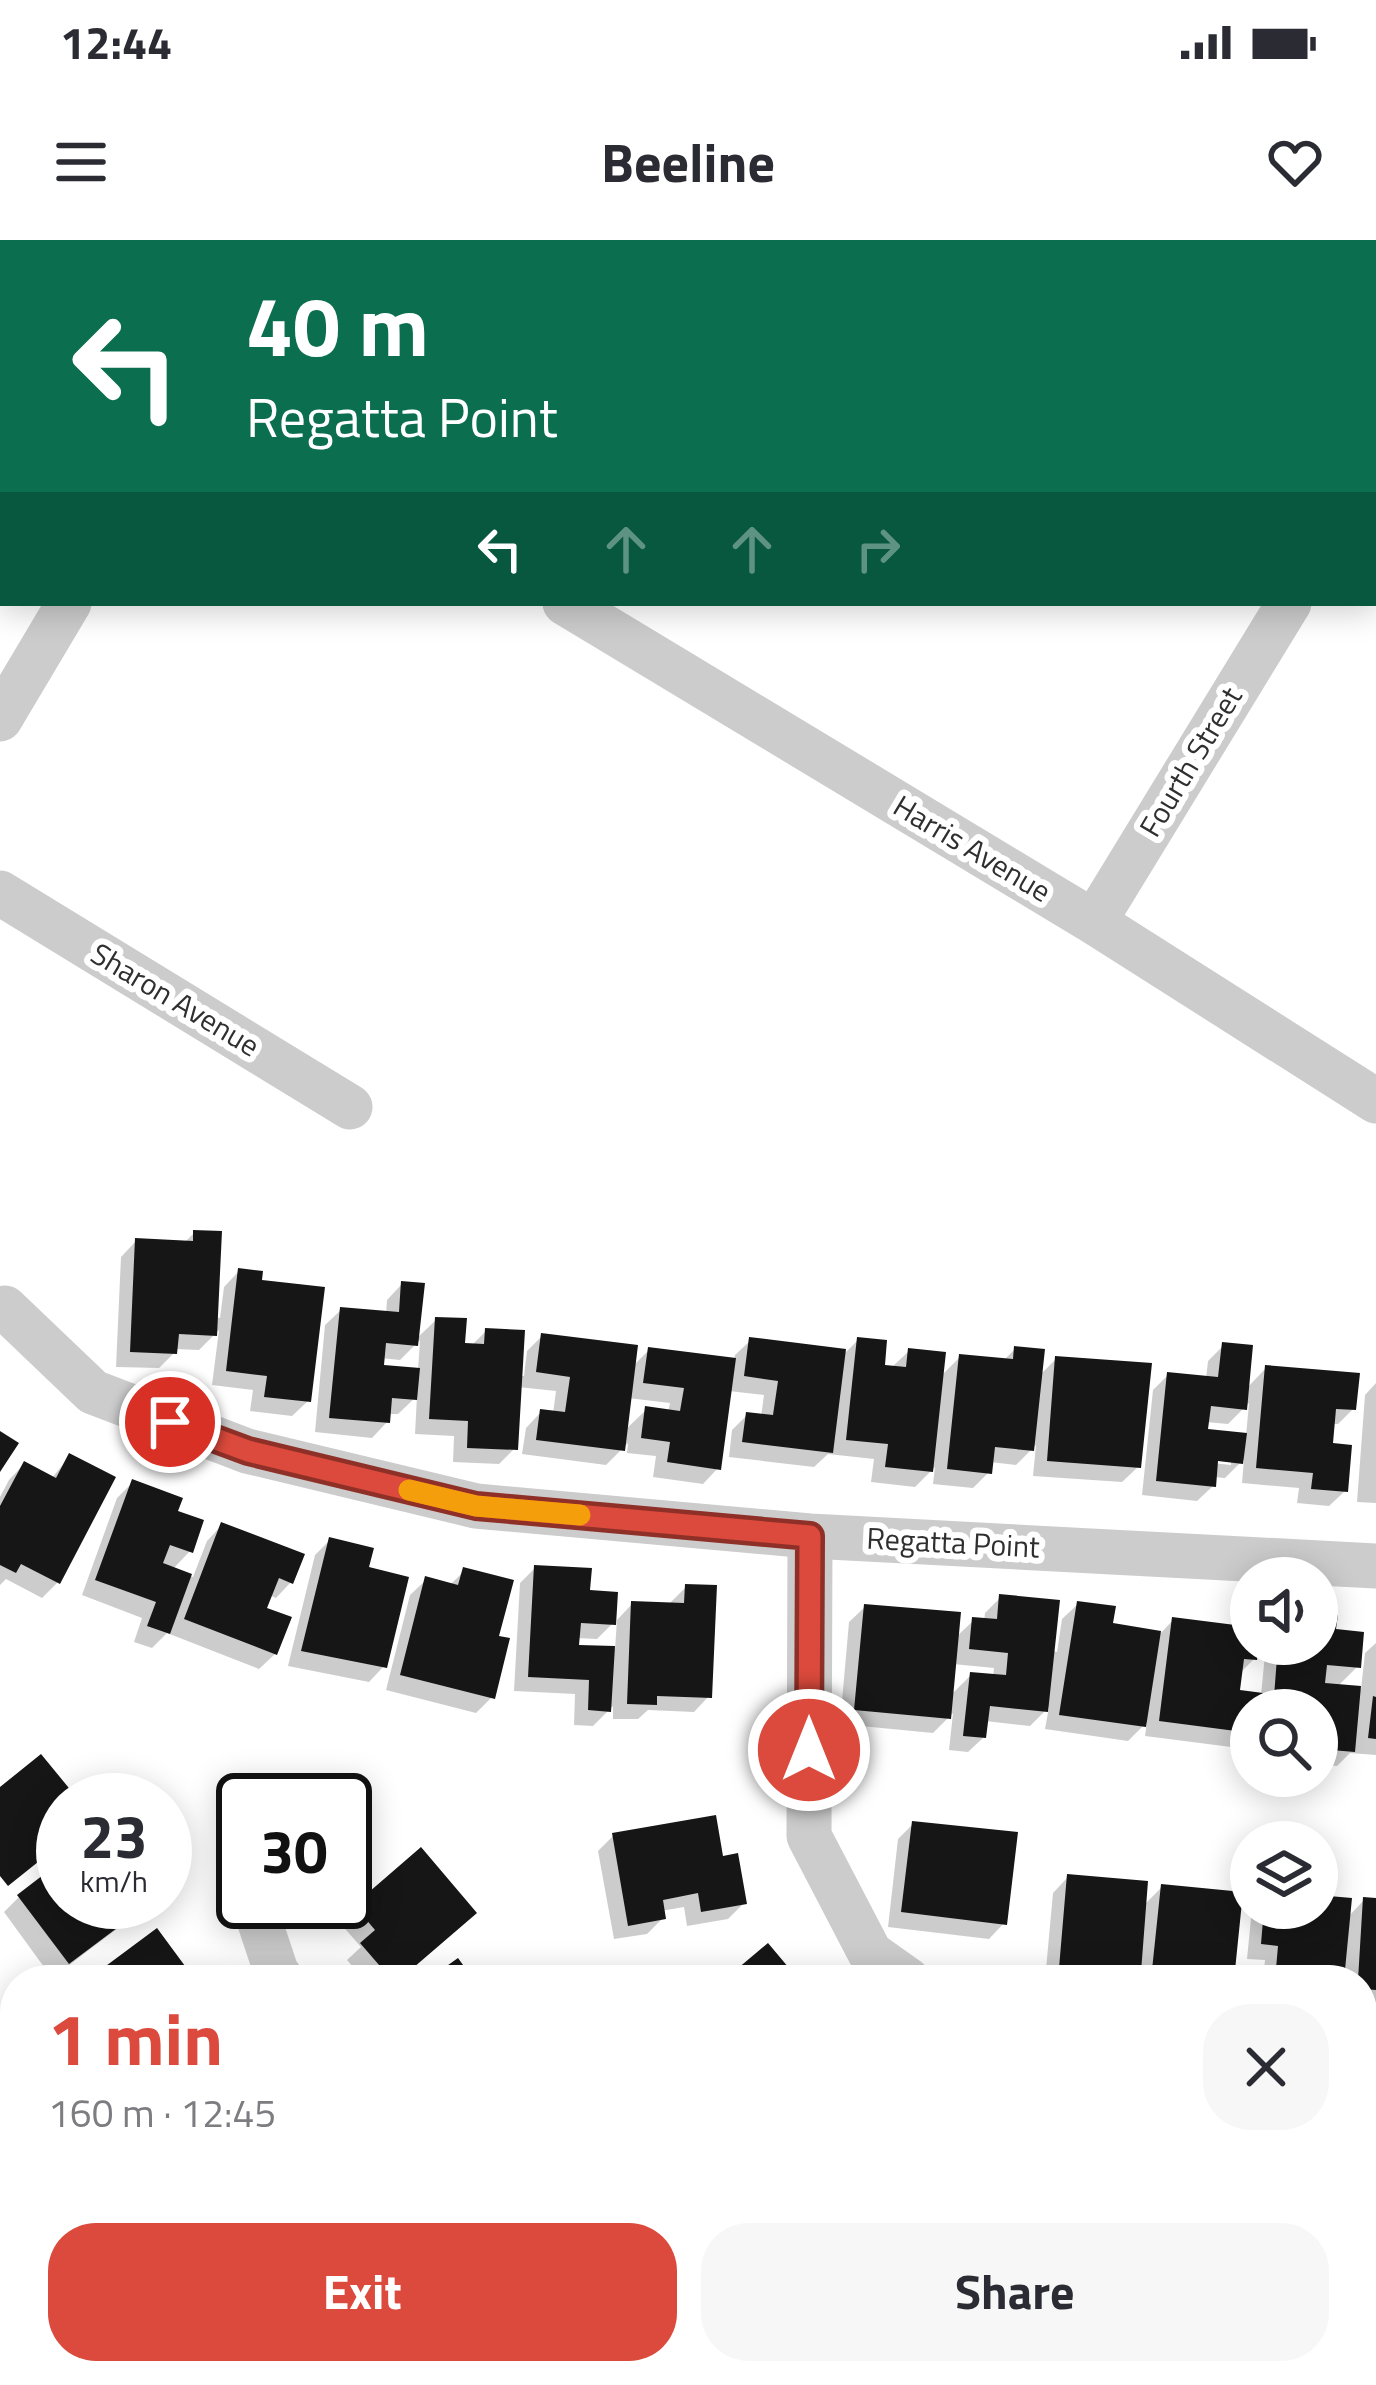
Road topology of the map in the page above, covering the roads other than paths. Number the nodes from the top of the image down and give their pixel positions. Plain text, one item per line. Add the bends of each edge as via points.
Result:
1 (67, 606) edge
2 (570, 606) edge
3 (1286, 606) edge
4 (0, 719) edge
5 (0, 893) edge
6 (1094, 922) junction
7 (1376, 1102) edge
8 (350, 1107) dead end
9 (5, 1308) dead end
10 (810, 1536) junction
11 (1376, 1566) edge
12 (262, 1929) edge
13 (273, 1965) edge
14 (887, 1965) edge

1 - 4 street
2 - 6 street, Harris Avenue
3 - 6 street, Fourth Street
5 - 8 street, Sharon Avenue
6 - 7 street, Harris Avenue
9 - 10 street, Regatta Point via 93,1392 248,1451 476,1506
10 - 11 street, Regatta Point
10 - 14 street via 809,1836 870,1953
12 - 13 street

